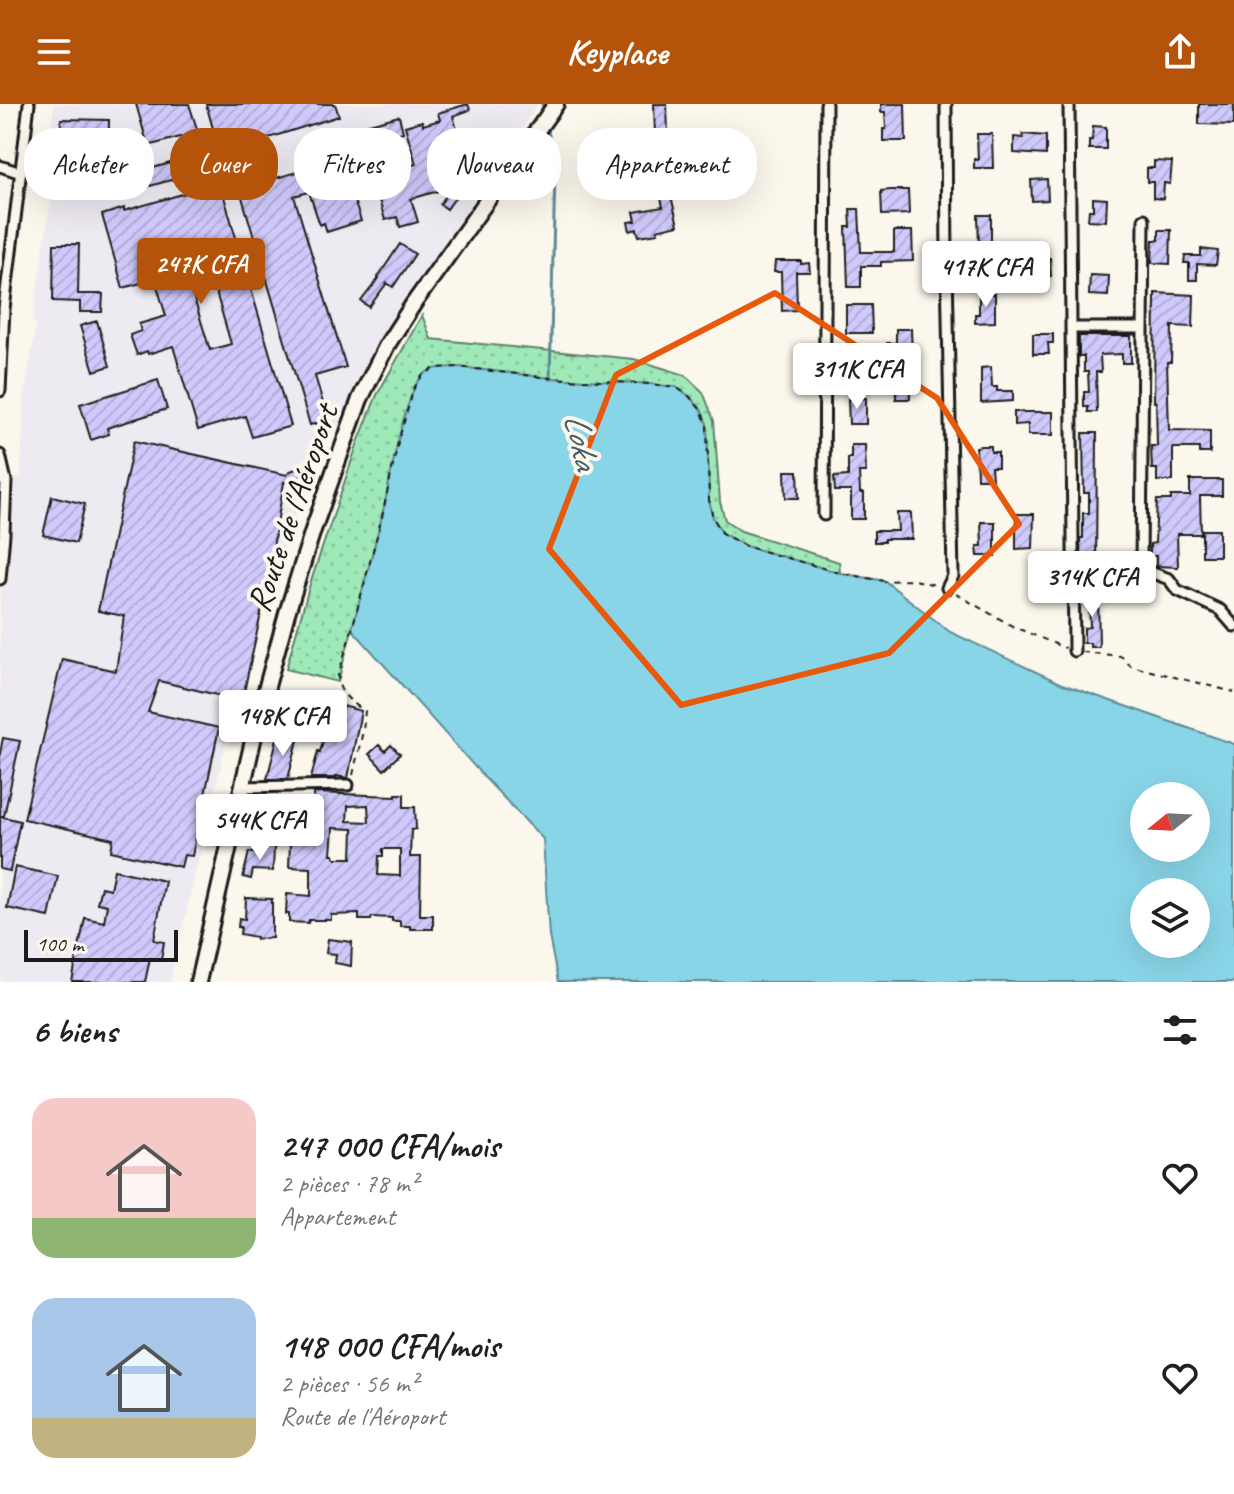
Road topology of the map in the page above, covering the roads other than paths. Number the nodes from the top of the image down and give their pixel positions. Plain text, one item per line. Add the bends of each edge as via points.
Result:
1 (29, 104) edge
2 (556, 104) edge
3 (826, 104) edge
4 (946, 104) edge
5 (1069, 104) edge
6 (0, 166) edge
7 (21, 173) junction
8 (1144, 219) dead end
9 (2, 308) edge
10 (1071, 328) junction
11 (1143, 328) junction
12 (0, 391) edge
13 (0, 455) edge
14 (824, 515) dead end
15 (0, 579) edge
16 (947, 588) road end
17 (1234, 626) edge
18 (1074, 651) road end
19 (348, 785) road end
20 (242, 787) junction
21 (198, 982) edge

1 - 7 street
2 - 20 main road, Route de l'Aéroport via 414,303 360,399 287,613
3 - 14 street
4 - 16 street via 953,576
5 - 10 street
6 - 7 street
7 - 9 street
8 - 11 street
9 - 12 street
10 - 11 street
10 - 18 street
11 - 17 street via 1141,566 1220,610
13 - 15 street via 6,481
19 - 20 street
20 - 21 main road, Route de l'Aéroport

